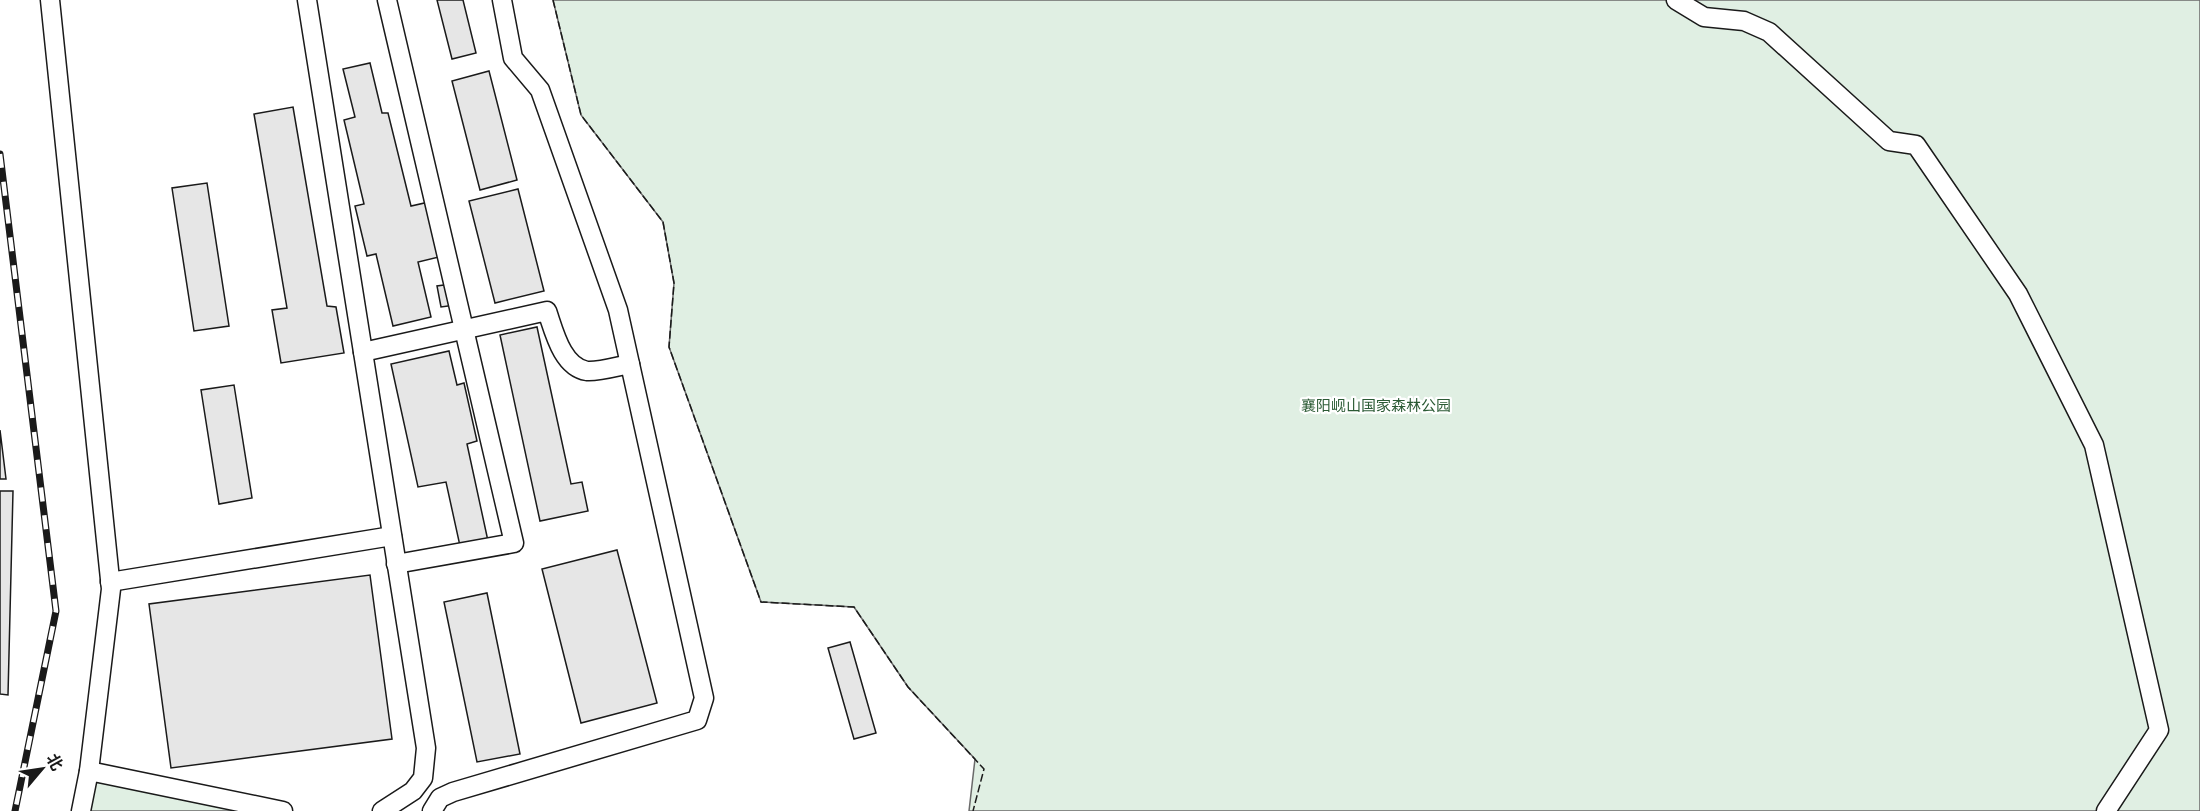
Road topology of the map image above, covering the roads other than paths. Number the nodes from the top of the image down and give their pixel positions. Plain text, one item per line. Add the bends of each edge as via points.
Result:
1 (50, 0) edge
2 (307, 0) edge
3 (387, 0) edge
4 (502, 0) edge
5 (1676, 0) edge
6 (464, 328) junction
7 (363, 352) junction
8 (630, 364) junction
9 (392, 536) junction
10 (396, 564) junction
11 (110, 582) junction
12 (89, 771) junction
13 (419, 783) junction
14 (436, 805) edge
15 (80, 808) edge
16 (284, 811) edge
17 (383, 811) edge
18 (2106, 811) edge

1 - 11 lane
2 - 7 lane
3 - 6 lane
4 - 8 lane via 513,58 540,90 618,310
5 - 18 lane via 1704,16 1744,21 1769,32 1889,141 1916,145 2018,294 2094,445 2159,730
6 - 7 lane
6 - 8 lane via 547,311 567,360 587,371
6 - 10 lane via 514,543
7 - 9 lane
8 - 14 lane via 704,698 697,720 453,792
9 - 10 lane
9 - 11 lane
10 - 13 lane via 426,748
11 - 12 lane
12 - 15 lane
12 - 16 lane
13 - 14 lane
13 - 17 lane

